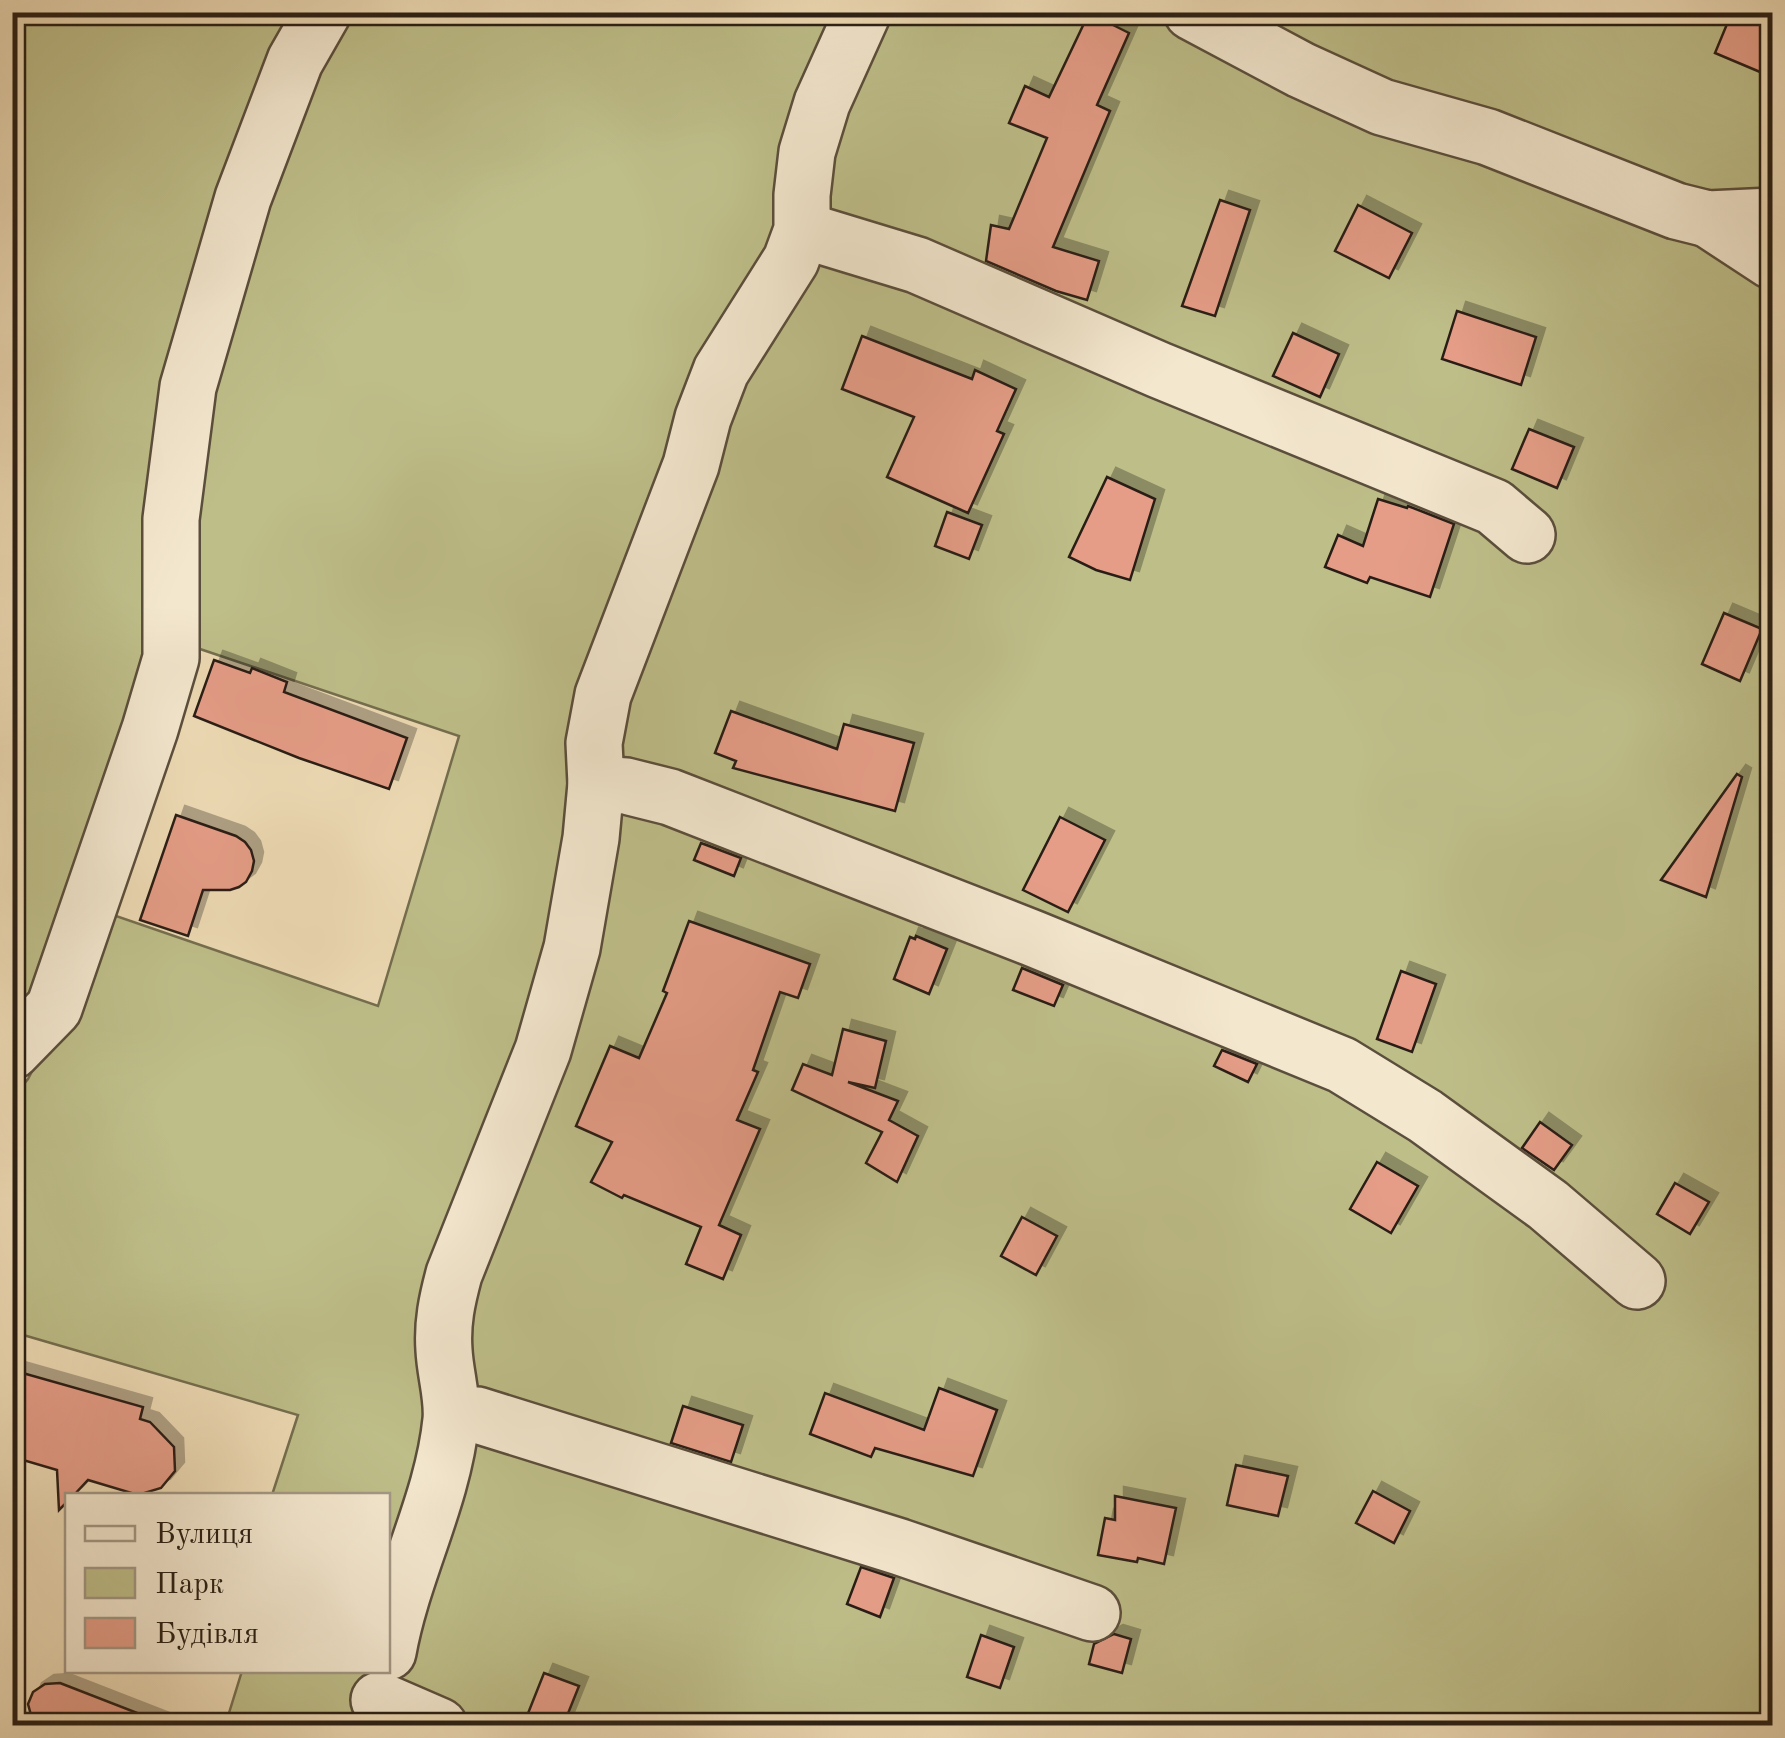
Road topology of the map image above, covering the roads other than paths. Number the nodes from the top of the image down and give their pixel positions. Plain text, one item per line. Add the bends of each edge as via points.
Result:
1 (324, 12) edge
2 (863, 12) edge
3 (1192, 12) edge
4 (1772, 216) edge
5 (1708, 219) junction
6 (802, 230) junction
7 (1772, 262) edge
8 (1527, 535) dead end
9 (596, 784) junction
10 (12, 1051) edge
11 (1637, 1281) dead end
12 (452, 1416) junction
13 (1092, 1612) dead end
14 (390, 1647) edge
15 (380, 1687) edge
16 (439, 1726) edge

1 - 10 lane via 295,61 243,198 188,387 171,519 166,676 54,1008
2 - 6 lane via 807,152
3 - 5 lane via 1382,107 1488,137
4 - 5 lane
5 - 7 lane
6 - 8 lane via 917,265 1469,497
6 - 9 lane via 791,260 722,371 704,418 603,696 594,743
9 - 11 lane via 670,797 1342,1065 1548,1205
9 - 12 lane via 572,948 543,1050 444,1311
12 - 13 lane via 478,1415
12 - 14 lane
15 - 16 lane

